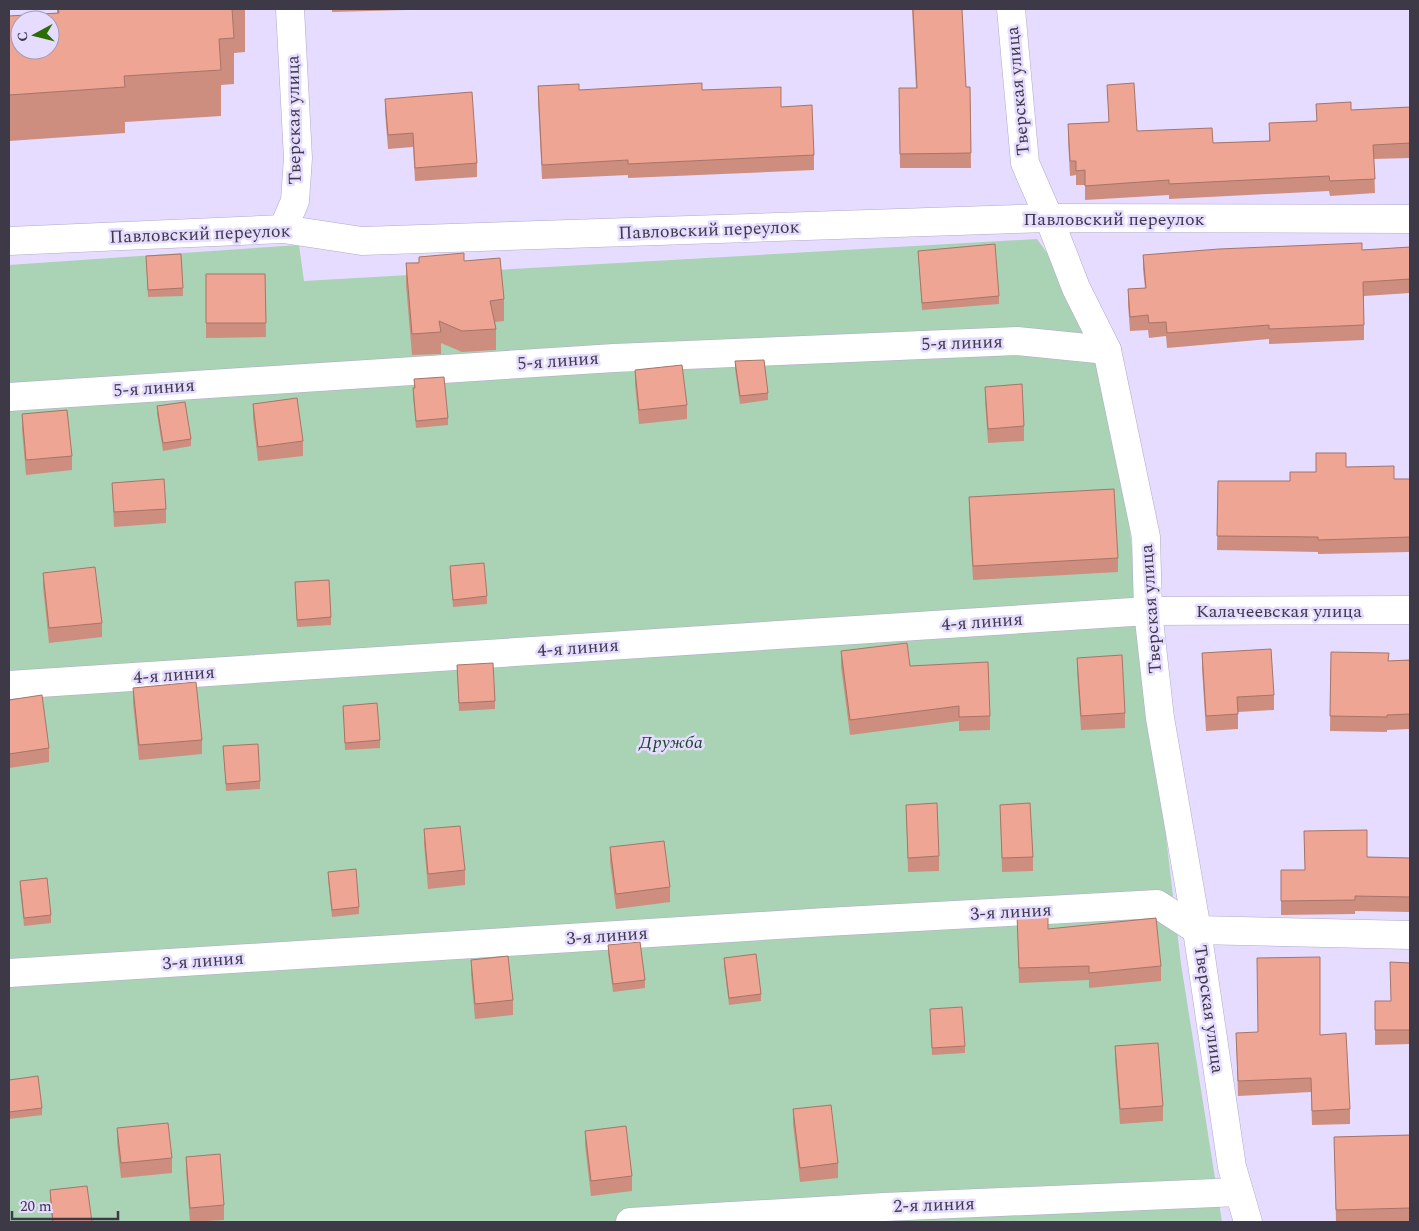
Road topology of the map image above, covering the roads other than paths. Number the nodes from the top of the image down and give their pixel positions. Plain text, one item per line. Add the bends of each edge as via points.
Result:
1 (290, 9) edge
2 (1011, 9) edge
3 (1050, 218) junction
4 (1410, 219) edge
5 (283, 228) junction
6 (9, 241) edge
7 (1107, 350) junction
8 (9, 397) edge
9 (1410, 610) edge
10 (1148, 612) junction
11 (9, 686) edge
12 (1198, 930) junction
13 (1410, 935) edge
14 (9, 974) edge
15 (1239, 1192) junction
16 (630, 1222) edge
17 (1248, 1222) edge

1 - 5 street, Тверская улица via 298,158 295,201
2 - 3 street, Тверская улица via 1025,163
3 - 4 street, Павловский переулок
3 - 5 street, Павловский переулок via 362,241
3 - 7 street, Тверская улица via 1076,288
5 - 6 street, Павловский переулок
7 - 8 street, 5-я линия via 1017,341 634,357
7 - 10 street, Тверская улица via 1146,537
9 - 10 street, Калачеевская улица
10 - 11 street, 4-я линия
10 - 12 street, Тверская улица via 1160,718
12 - 13 street
12 - 14 street, 3-я линия via 1158,904
12 - 15 street, Тверская улица via 1232,1167
15 - 16 street, 2-я линия
15 - 17 street, Тверская улица

